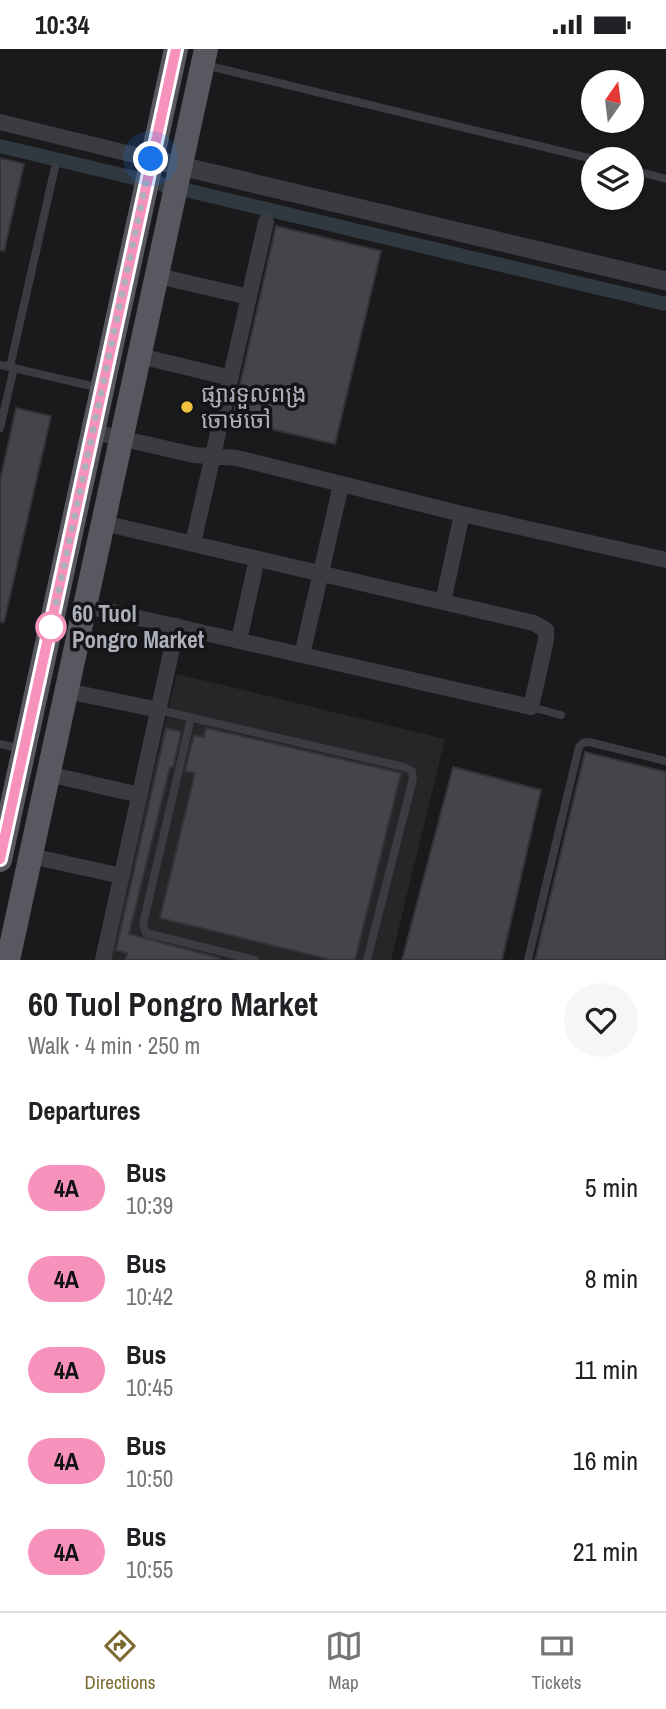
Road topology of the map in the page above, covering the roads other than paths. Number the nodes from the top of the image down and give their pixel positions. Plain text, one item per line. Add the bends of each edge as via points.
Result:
1 (176, 49) edge
2 (204, 57) edge
3 (0, 122) edge
4 (581, 156) edge
5 (55, 167) dead end
6 (644, 173) edge
7 (148, 175) junction
8 (666, 179) edge
9 (177, 180) junction
10 (266, 222) dead end
11 (158, 276) junction
12 (666, 281) edge
13 (249, 297) junction
14 (140, 356) junction
15 (0, 365) edge
16 (12, 368) junction
17 (231, 378) junction
18 (103, 389) junction
19 (0, 428) edge
20 (94, 432) junction
21 (123, 437) junction
22 (213, 457) junction
23 (341, 485) junction
24 (462, 514) junction
25 (103, 523) junction
26 (193, 543) junction
27 (257, 559) junction
28 (666, 560) edge
29 (321, 574) junction
30 (443, 602) junction
31 (86, 606) junction
32 (177, 626) junction
33 (239, 641) junction
34 (302, 655) junction
35 (67, 691) junction
36 (531, 708) junction
37 (159, 710) junction
38 (561, 715) dead end
39 (191, 717) junction
40 (11, 747) edge
41 (666, 761) edge
42 (48, 774) junction
43 (140, 795) junction
44 (31, 856) junction
45 (0, 860) edge
46 (122, 876) junction
47 (0, 958) edge
48 (8, 960) edge
49 (103, 960) edge
50 (255, 960) edge
51 (367, 960) edge
52 (528, 960) edge

1 - 7 main road
2 - 4 lane
2 - 9 main road
3 - 7 street
5 - 16 lane
6 - 8 lane
7 - 9 street
7 - 18 main road
9 - 11 main road
9 - 12 street
10 - 13 street
11 - 13 street
11 - 14 main road
13 - 17 street
14 - 17 street
14 - 21 main road
15 - 16 lane
16 - 18 lane
16 - 19 lane
17 - 22 street
18 - 20 main road
20 - 21 street
20 - 40 main road
21 - 22 street
21 - 25 main road
22 - 23 street via 237,458
22 - 26 street
23 - 24 street
23 - 29 street
24 - 28 street
24 - 30 street
25 - 26 street
25 - 31 main road
26 - 27 street
27 - 29 street
27 - 33 street
29 - 30 street
29 - 34 street
30 - 36 street via 534,623 546,630
31 - 32 street
31 - 35 main road
32 - 33 street
32 - 37 street
33 - 34 street
34 - 36 street
35 - 37 street
35 - 42 main road
36 - 38 lane
37 - 39 lane
37 - 43 street
39 - 50 lane via 143,924 146,933
39 - 51 lane via 412,771
40 - 45 main road
41 - 52 lane via 589,742 579,747
42 - 43 street
42 - 44 main road
43 - 46 street
44 - 46 street
44 - 48 main road
46 - 49 street
47 - 48 street

